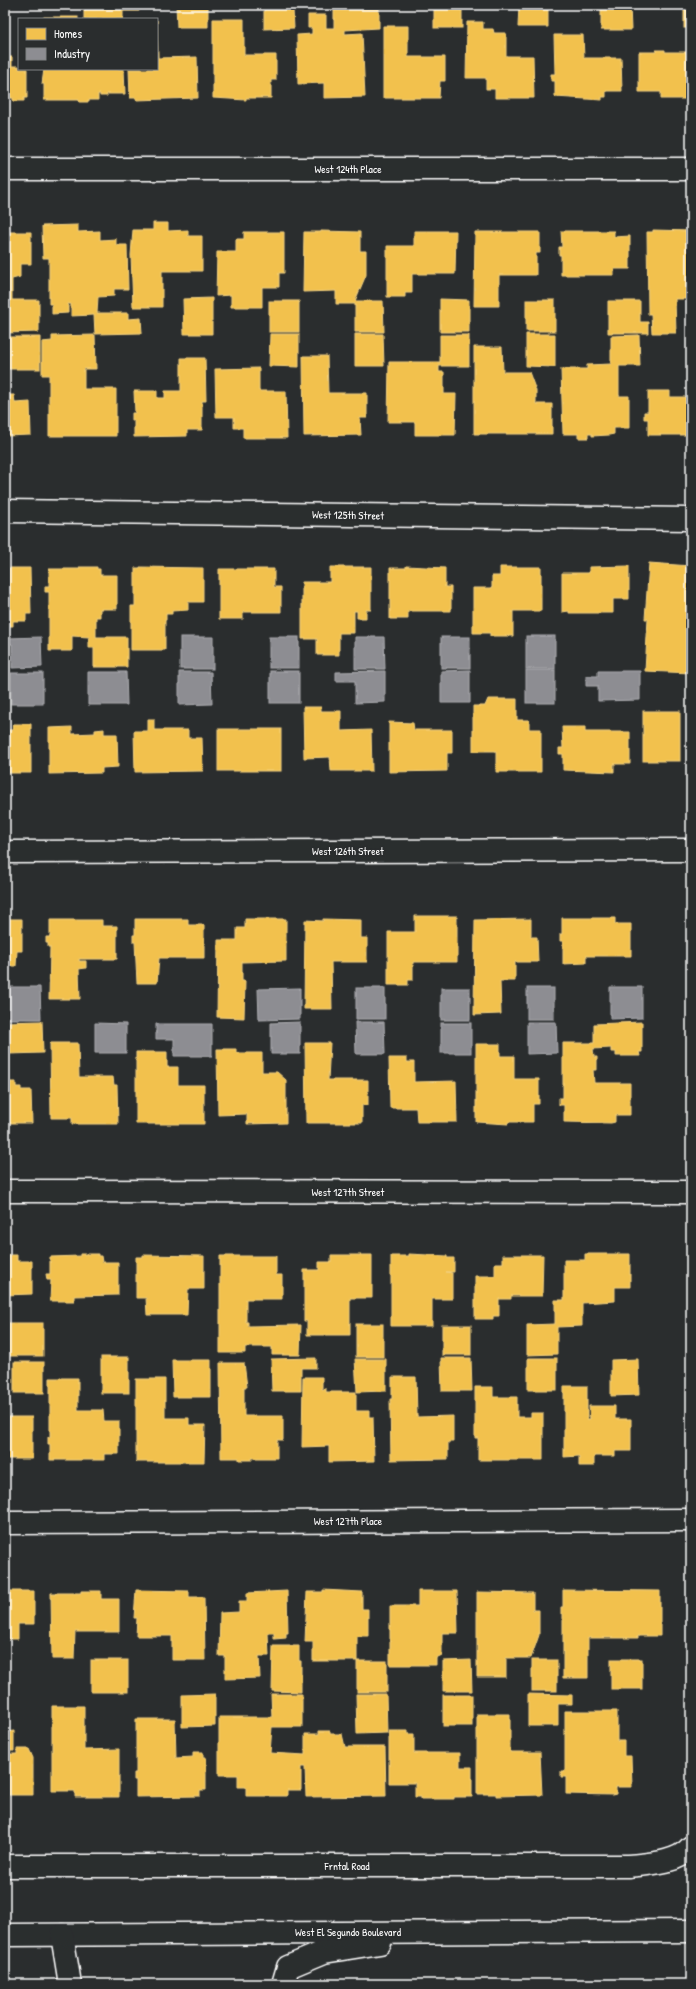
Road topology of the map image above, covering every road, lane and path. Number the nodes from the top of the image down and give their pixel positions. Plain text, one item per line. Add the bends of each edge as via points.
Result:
1 (691, 168) edge
2 (5, 169) edge
3 (5, 511) edge
4 (691, 519) edge
5 (691, 850) edge
6 (5, 852) edge
7 (5, 1191) edge
8 (691, 1192) edge
9 (691, 1520) edge
10 (5, 1523) edge
11 (689, 1850) edge
12 (5, 1866) edge
13 (691, 1931) edge
14 (447, 1932) junction
15 (5, 1935) edge
16 (62, 1935) junction
17 (70, 1984) edge
18 (283, 1984) edge

1 - 2 main road, West 124th Place
3 - 4 main road, West 125th Street
5 - 6 main road, West 126th Street
7 - 8 main road, West 127th Street
9 - 10 main road, West 127th Place
11 - 12 main road, Frntal Road via 656,1863 629,1866
13 - 14 main road, West El Segundo Boulevard
14 - 16 main road, West El Segundo Boulevard
14 - 18 main road via 324,1952 288,1967
15 - 16 main road, West El Segundo Boulevard
16 - 17 main road

